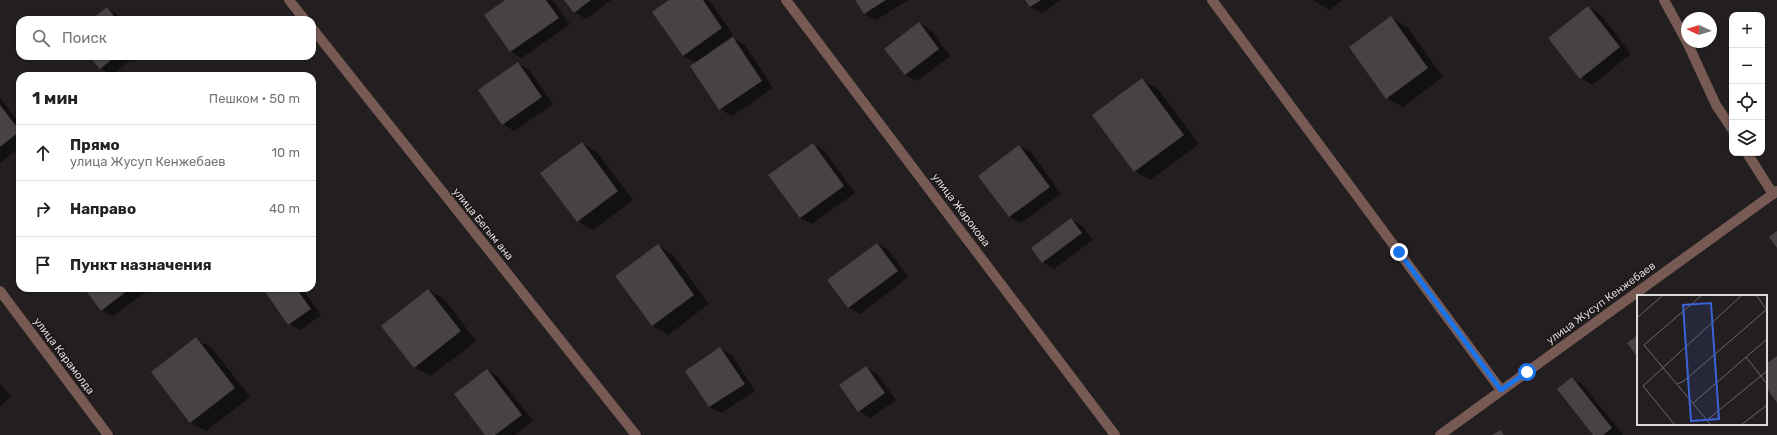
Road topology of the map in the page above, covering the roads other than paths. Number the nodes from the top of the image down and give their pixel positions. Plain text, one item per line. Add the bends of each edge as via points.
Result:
1 (289, 0) edge
2 (786, 0) edge
3 (1212, 0) edge
4 (1664, 0) edge
5 (302, 16) edge
6 (1681, 31) edge
7 (316, 33) edge
8 (1690, 48) edge
9 (1729, 124) edge
10 (1749, 156) edge
11 (1775, 192) edge
12 (0, 291) edge
13 (1501, 390) junction
14 (108, 435) edge
15 (636, 435) edge
16 (1115, 435) edge
17 (1440, 435) edge

1 - 5 street
2 - 16 street, улица Жарокова
3 - 13 street
4 - 6 street
7 - 15 street, улица Бегым ана
8 - 9 street via 1716,105
10 - 11 street
11 - 13 street, улица Жусуп Кенжебаев
12 - 14 street, улица Карамолда
13 - 17 street, улица Жусуп Кенжебаев

